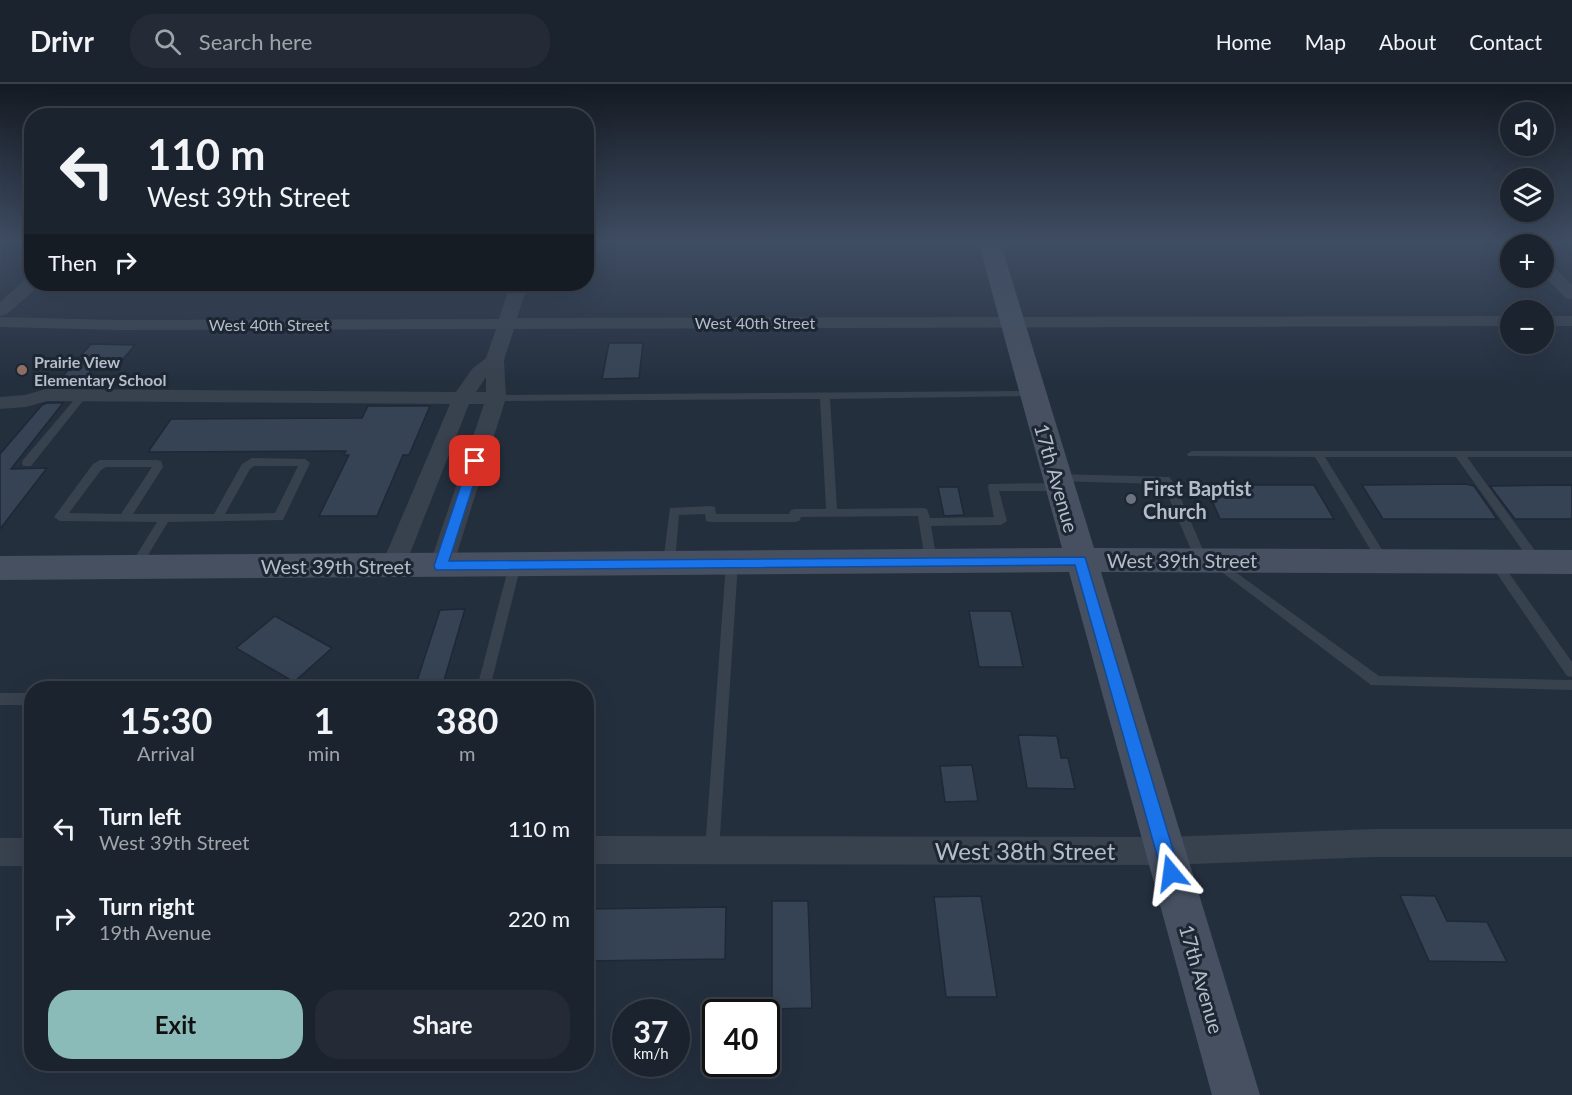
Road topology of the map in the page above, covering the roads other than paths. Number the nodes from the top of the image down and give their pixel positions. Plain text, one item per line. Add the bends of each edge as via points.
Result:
1 (1002, 288) edge
2 (24, 290) edge
3 (517, 291) edge
4 (0, 311) edge
5 (1500, 321) edge
6 (1554, 321) edge
7 (1572, 321) edge
8 (0, 322) edge
9 (1012, 322) junction
10 (508, 323) junction
11 (495, 360) junction
12 (1033, 394) junction
13 (83, 395) junction
14 (825, 396) junction
15 (462, 398) junction
16 (496, 398) junction
17 (0, 403) edge
18 (1192, 454) dead end
19 (1318, 454) junction
20 (1459, 454) junction
21 (1572, 454) edge
22 (27, 464) dead end
23 (1058, 483) junction
24 (832, 513) junction
25 (124, 518) junction
26 (217, 518) junction
27 (164, 519) junction
28 (924, 522) junction
29 (1206, 559) junction
30 (1080, 560) junction
31 (931, 561) junction
32 (1383, 561) junction
33 (1495, 562) junction
34 (1537, 562) junction
35 (1572, 562) edge
36 (669, 563) junction
37 (732, 563) junction
38 (515, 565) junction
39 (393, 566) junction
40 (441, 566) junction
41 (135, 567) junction
42 (0, 568) edge
43 (1572, 672) edge
44 (485, 681) edge
45 (1572, 685) edge
46 (0, 699) edge
47 (24, 699) edge
48 (1572, 843) edge
49 (594, 850) edge
50 (712, 850) junction
51 (1165, 850) junction
52 (0, 852) edge
53 (24, 852) edge
54 (1236, 1095) edge

1 - 9 main road, 17th Avenue
2 - 4 street
3 - 10 street
5 - 9 street, West 40th Street
6 - 7 street
8 - 10 street, West 40th Street
9 - 10 street, West 40th Street
9 - 12 main road, 17th Avenue
10 - 11 street
11 - 15 street via 475,378
11 - 16 street
12 - 14 lane
12 - 23 main road, 17th Avenue
13 - 15 street
13 - 17 street via 46,395
13 - 22 lane
14 - 16 lane
14 - 24 lane
15 - 16 street
15 - 39 street
16 - 40 street
18 - 19 lane
19 - 20 lane
19 - 32 lane
20 - 21 lane
20 - 34 lane
23 - 28 lane via 993,487 1001,521
23 - 29 lane via 1165,480
23 - 30 main road, 17th Avenue
24 - 28 lane via 923,512
24 - 36 lane via 795,513 795,518 710,518 711,510 674,511
25 - 25 lane via 157,464 104,463 60,517
25 - 27 lane
26 - 26 lane via 279,517 305,463 252,462
26 - 27 lane
27 - 41 lane
28 - 31 lane
29 - 30 main road, West 39th Street
29 - 32 main road, West 39th Street
29 - 45 lane via 1376,681
30 - 31 main road, West 39th Street
30 - 51 main road, 17th Avenue
31 - 37 main road, West 39th Street
32 - 33 main road, West 39th Street
33 - 34 main road, West 39th Street
33 - 43 lane
34 - 35 main road, West 39th Street
36 - 37 main road, West 39th Street
36 - 38 main road, West 39th Street
37 - 50 lane
38 - 40 main road, West 39th Street
38 - 44 lane
39 - 40 main road, West 39th Street
39 - 41 main road, West 39th Street
41 - 42 main road, West 39th Street
46 - 47 lane
48 - 51 street, West 38th Street via 1374,843
49 - 50 street, West 38th Street
50 - 51 street, West 38th Street
51 - 54 main road, 17th Avenue
52 - 53 street

